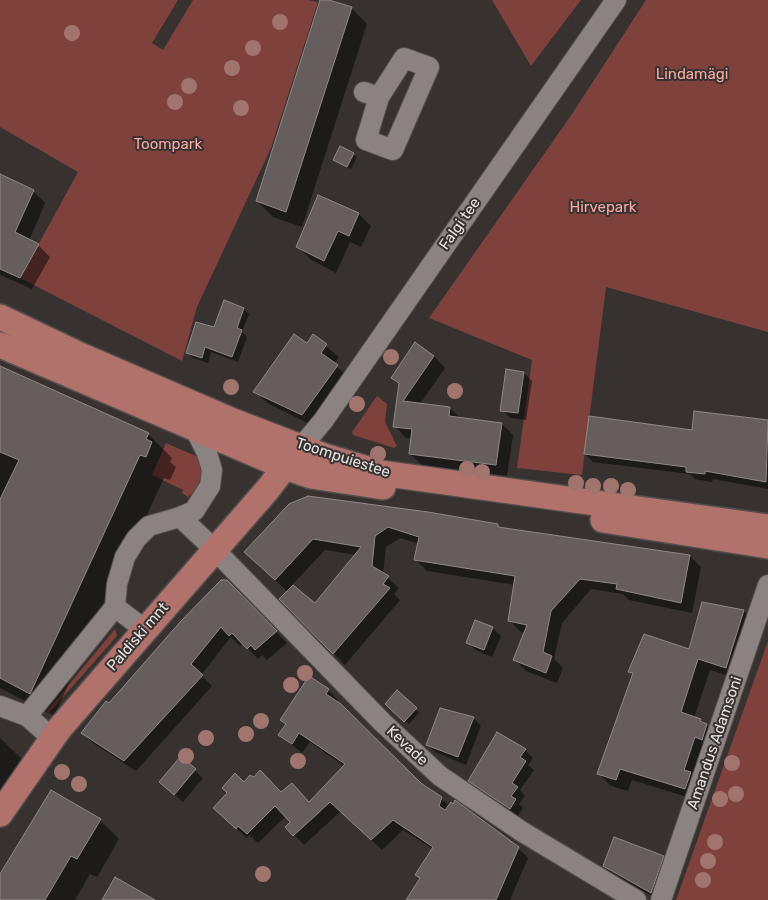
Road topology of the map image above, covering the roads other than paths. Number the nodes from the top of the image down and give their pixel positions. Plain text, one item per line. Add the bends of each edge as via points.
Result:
1 (616, 0) edge
2 (0, 316) edge
3 (0, 345) edge
4 (194, 427) junction
5 (302, 446) junction
6 (285, 466) junction
7 (180, 517) junction
8 (768, 526) edge
9 (768, 546) edge
10 (214, 548) junction
11 (768, 585) edge
12 (115, 607) junction
13 (144, 629) junction
14 (0, 706) edge
15 (27, 716) junction
16 (52, 738) junction
17 (0, 814) edge
18 (636, 900) edge
19 (661, 900) edge

1 - 5 street, Falgi tee via 323,421
2 - 5 main road, Toompuiestee via 80,355 233,421
3 - 4 main road, Toompuiestee
4 - 6 main road, Toompuiestee
4 - 7 street via 212,470 210,486 194,511
5 - 6 main road, Paldiski mnt
5 - 8 main road, Toompuiestee via 381,473
6 - 9 main road, Toompuiestee via 310,476
6 - 10 main road, Paldiski mnt
7 - 10 street, Kevade
7 - 12 street via 149,526 136,539 117,584
10 - 13 main road, Paldiski mnt
10 - 18 street, Kevade via 382,722 440,776 521,831
11 - 19 street, Amandus Adamsoni
12 - 13 street
12 - 15 street
13 - 16 main road, Paldiski mnt
14 - 15 street
15 - 16 street
16 - 17 main road, Paldiski mnt

